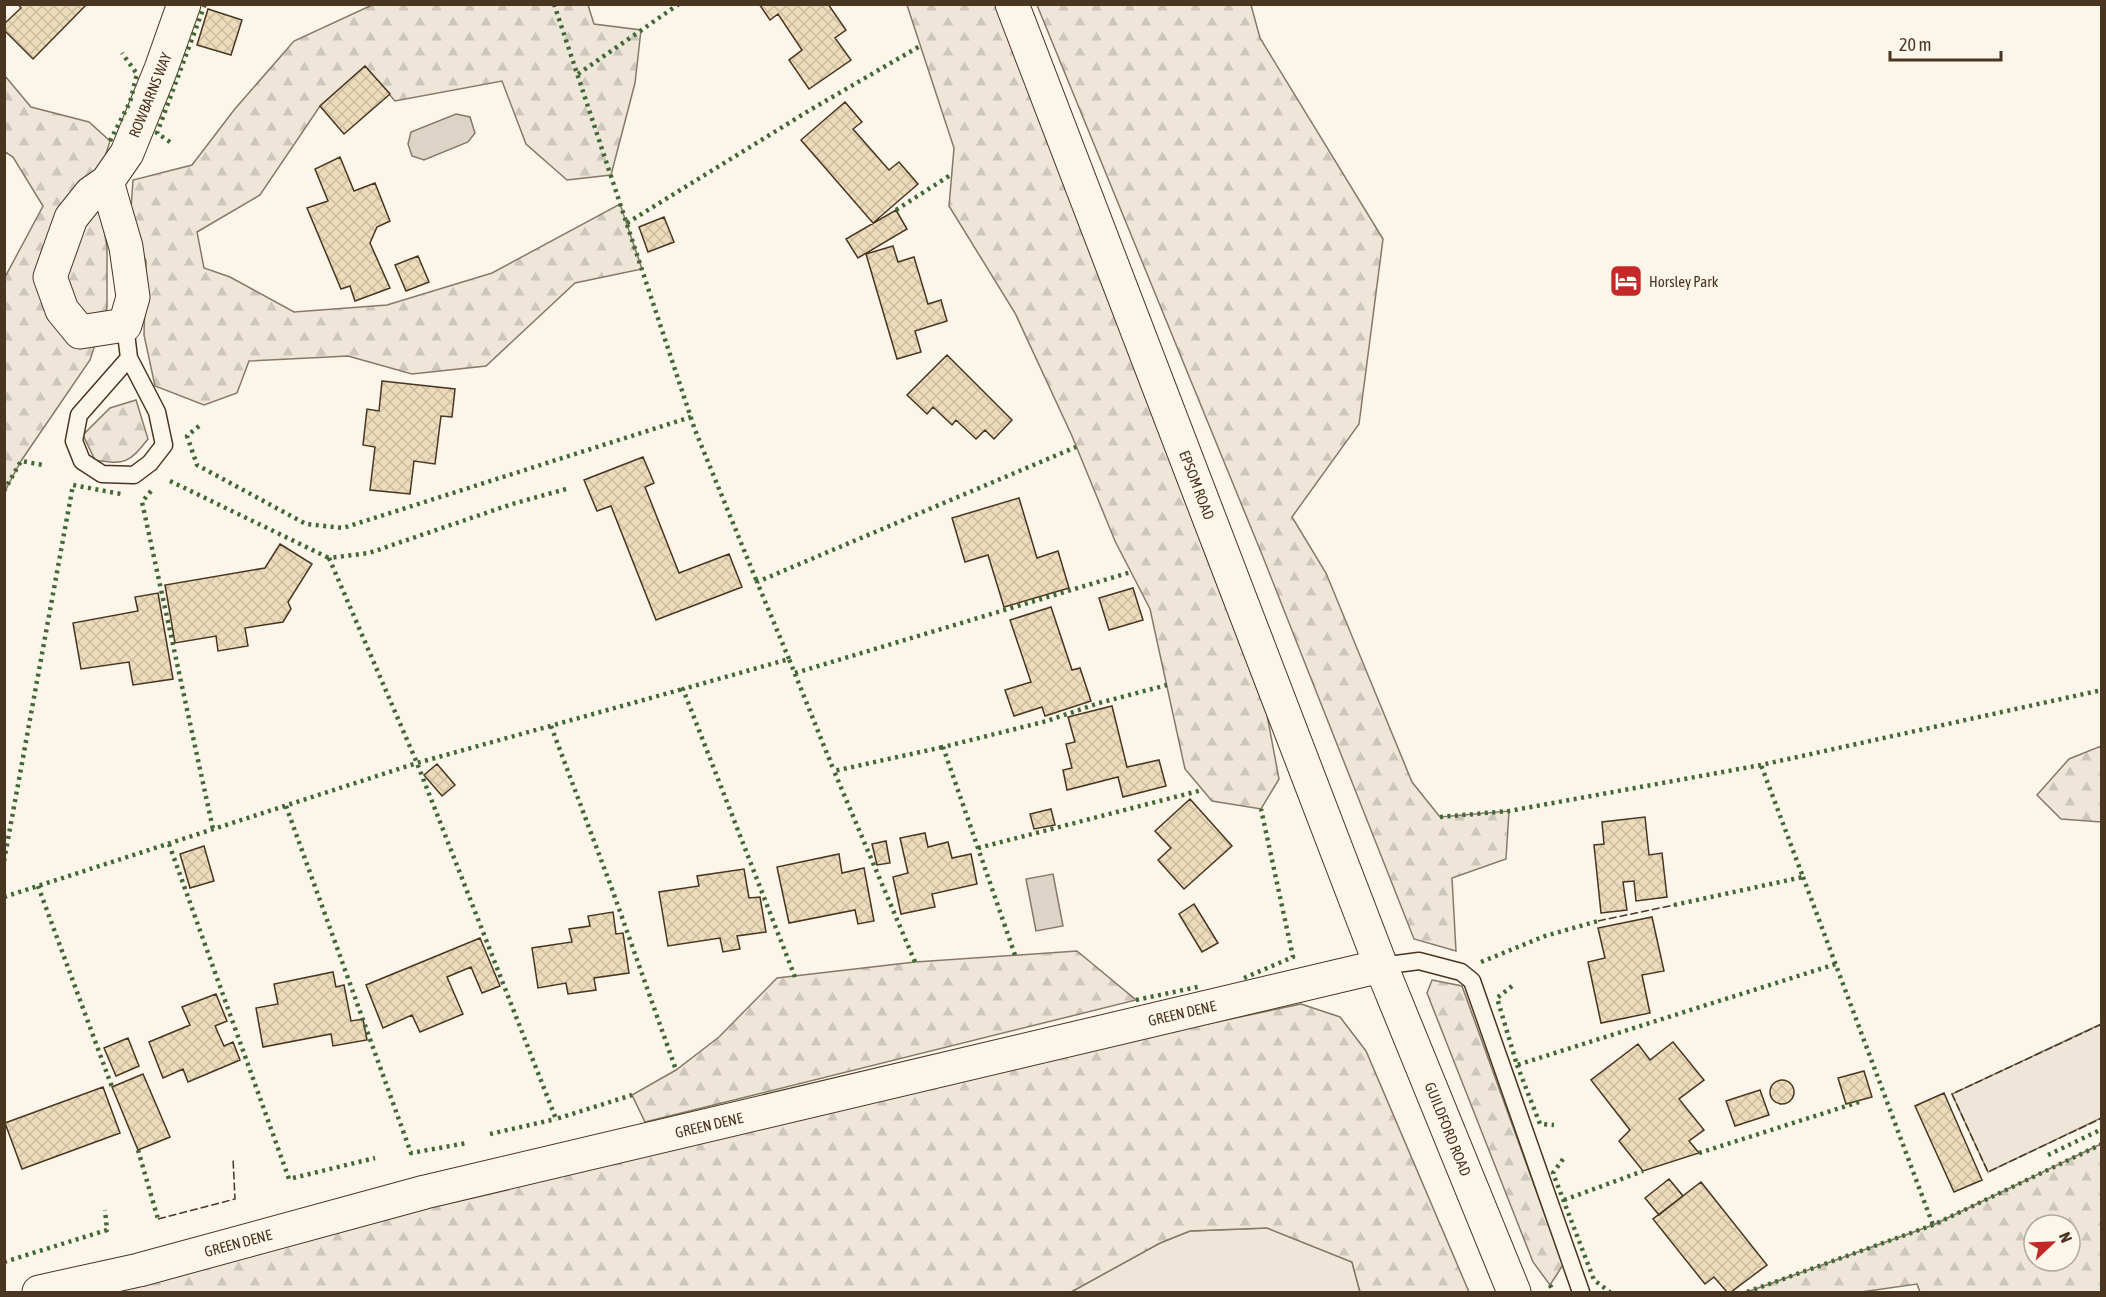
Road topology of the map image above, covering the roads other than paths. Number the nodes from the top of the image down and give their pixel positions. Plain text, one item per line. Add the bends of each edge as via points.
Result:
1 (184, 4) edge
2 (1012, 4) edge
3 (107, 182) junction
4 (125, 325) junction
5 (129, 358) junction
6 (1381, 966) junction
7 (39, 1293) edge
8 (1514, 1293) edge
9 (1581, 1293) edge

1 - 3 street, ROWBARNS WAY via 127,153
2 - 6 street, EPSOM ROAD
3 - 4 street via 126,247 133,297
3 - 4 street, ROWBARNS WAY via 91,193 71,218 50,278 62,310 80,332
4 - 5 lane
5 - 5 lane via 79,415 74,441 82,461 102,474 134,475 164,445 157,412
6 - 7 street, GREEN DENE via 425,1192 139,1270
6 - 8 street, GUILDFORD ROAD
6 - 9 lane via 1419,961 1461,972 1472,981

